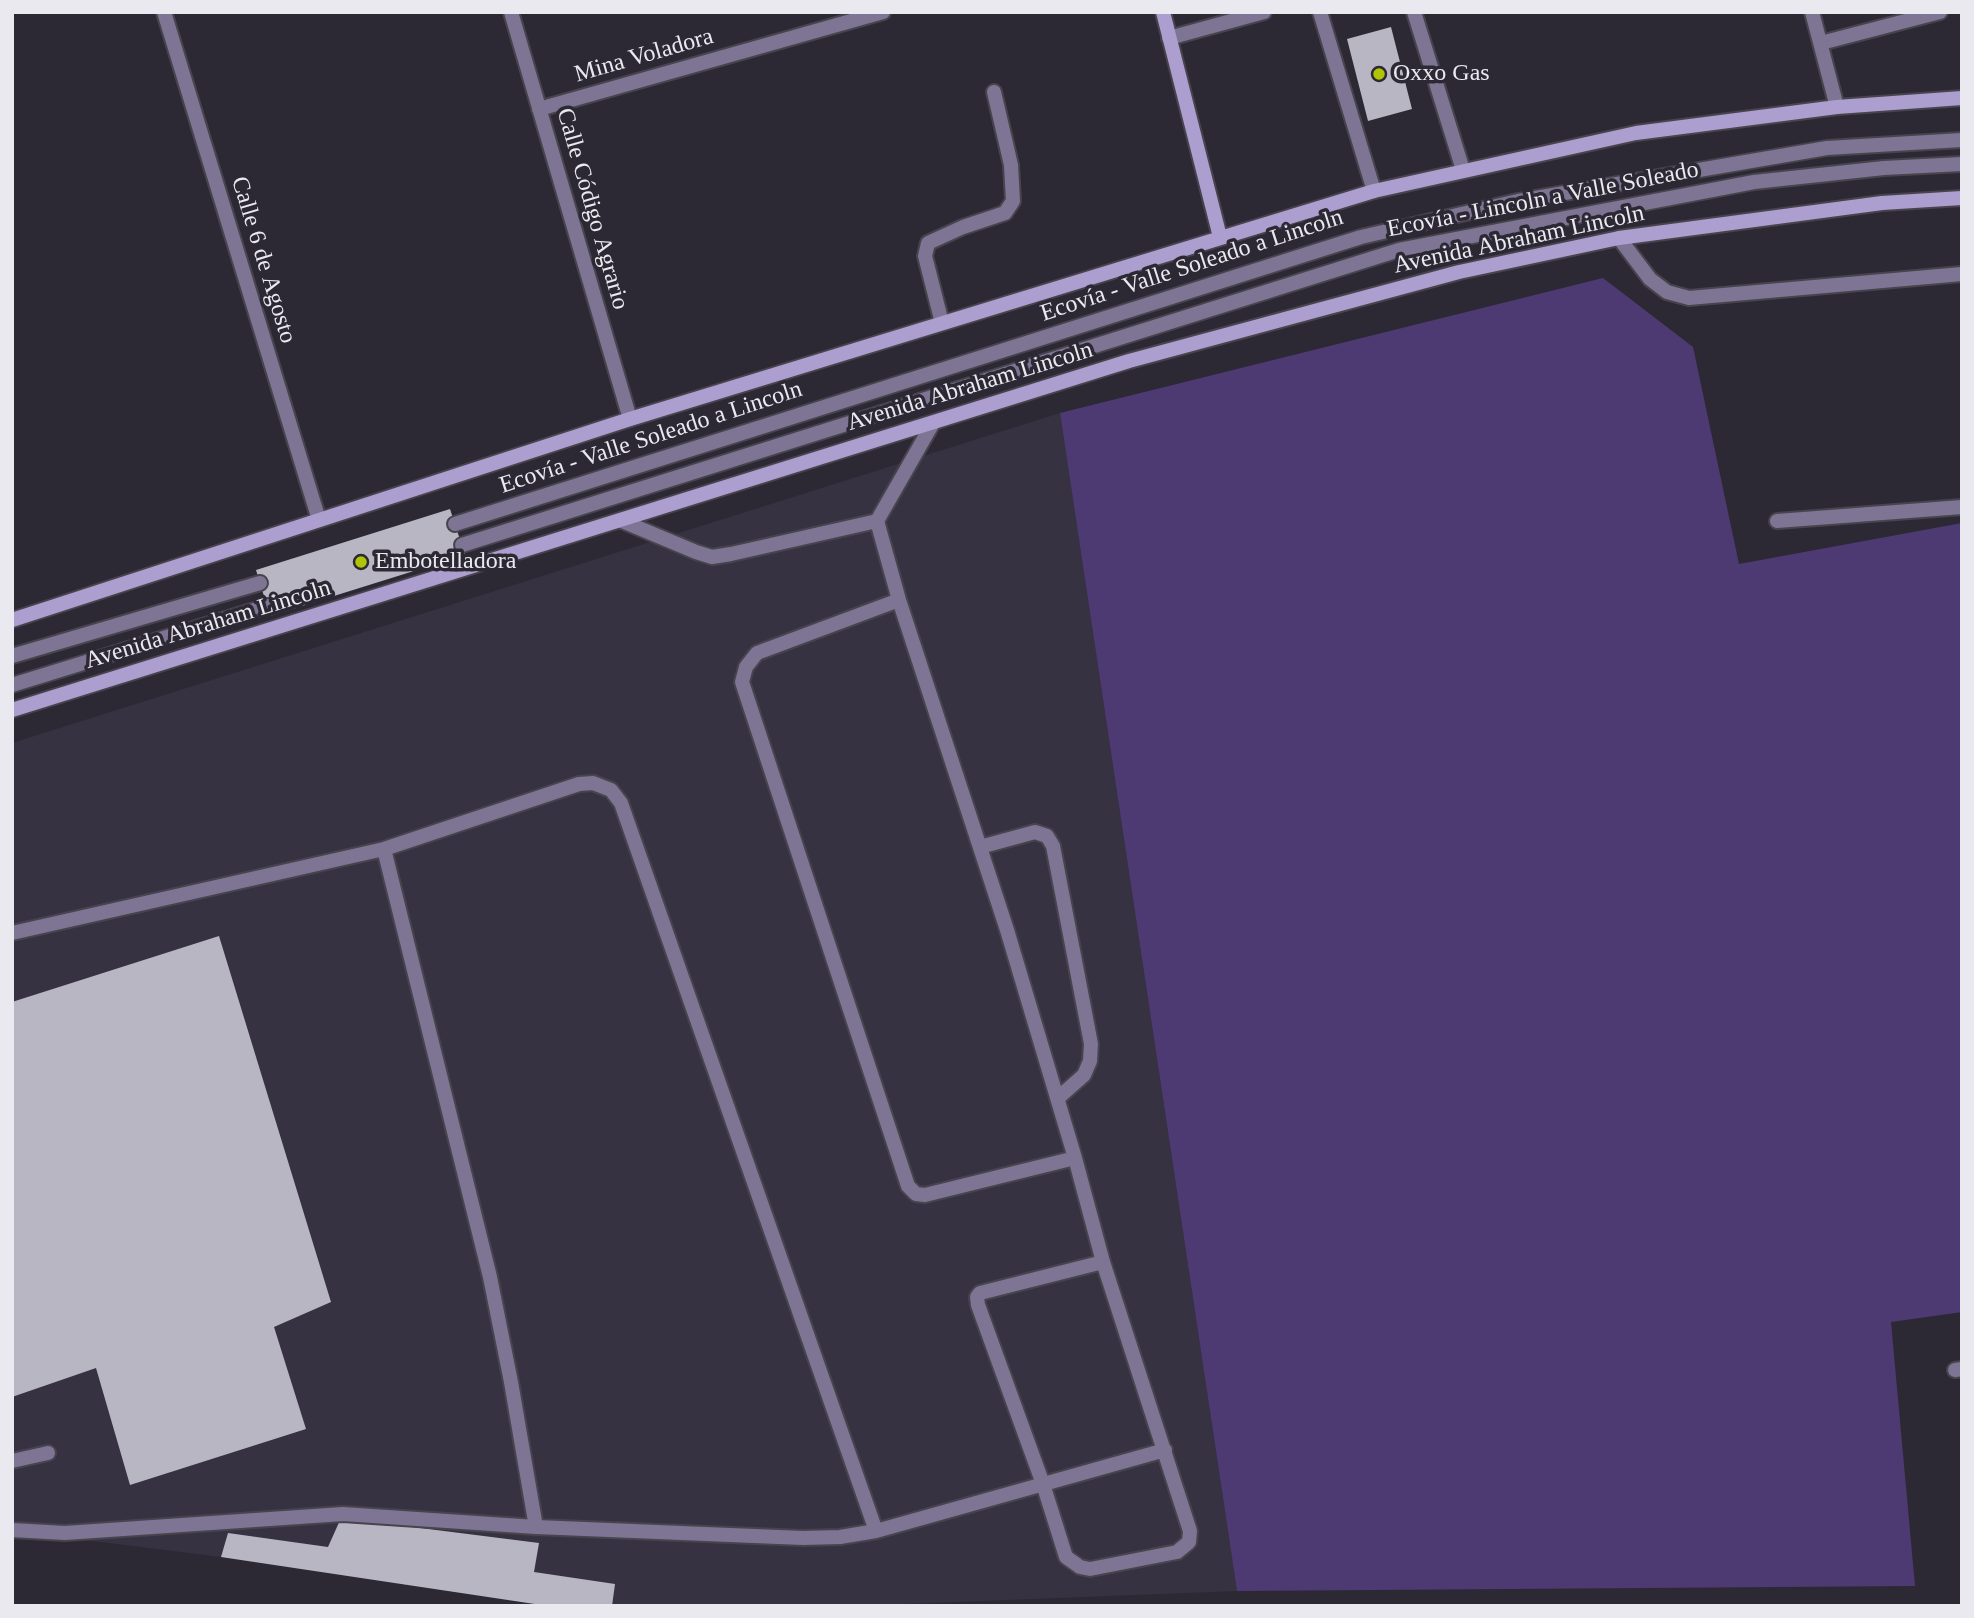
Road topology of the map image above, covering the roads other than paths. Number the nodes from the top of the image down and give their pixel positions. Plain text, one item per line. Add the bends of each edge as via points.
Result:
1 (164, 12) edge
2 (511, 12) edge
3 (883, 12) edge
4 (1163, 12) edge
5 (1264, 12) edge
6 (1320, 12) edge
7 (1414, 12) edge
8 (1812, 12) edge
9 (1940, 12) edge
10 (1169, 38) junction
11 (1821, 43) junction
12 (995, 92) dead end
13 (1962, 98) edge
14 (1837, 107) junction
15 (539, 109) junction
16 (1962, 140) edge
17 (1962, 164) edge
18 (1463, 170) junction
19 (1374, 191) junction
20 (1962, 198) edge
21 (1220, 237) junction
22 (1619, 238) junction
23 (1962, 274) edge
24 (942, 323) junction
25 (630, 419) junction
26 (933, 423) junction
27 (1962, 507) edge
28 (319, 520) junction
29 (622, 521) junction
30 (877, 521) junction
31 (1777, 521) dead end
32 (456, 524) dead end
33 (461, 545) dead end
34 (260, 583) dead end
35 (899, 600) junction
36 (267, 606) dead end
37 (12, 620) edge
38 (12, 656) edge
39 (12, 685) edge
40 (12, 709) edge
41 (980, 847) junction
42 (384, 849) junction
43 (12, 933) edge
44 (1058, 1098) junction
45 (1075, 1158) junction
46 (1102, 1262) junction
47 (1165, 1450) junction
48 (48, 1453) dead end
49 (12, 1461) edge
50 (1042, 1484) junction
51 (536, 1527) junction
52 (12, 1530) edge
53 (876, 1531) junction

1 - 28 street, Calle 6 de Agosto
2 - 15 street, Calle Código Agrario
3 - 15 street, Mina Voladora
4 - 10 main road
5 - 10 street
6 - 19 street
7 - 18 street
8 - 11 street
9 - 11 street
10 - 21 main road
11 - 14 street
12 - 24 street via 1011,165 1013,201 1005,213 928,243 925,256
13 - 14 main road
14 - 18 main road via 1636,133
15 - 25 street, Calle Código Agrario
16 - 32 street, Ecovía - Valle Soleado a Lincoln via 1827,148 1518,201 1362,237
17 - 33 street, Ecovía - Lincoln a Valle Soleado via 1754,182 1399,250
18 - 19 main road
19 - 21 main road
20 - 22 main road, Avenida Abraham Lincoln via 1882,203
21 - 24 main road
22 - 23 street via 1650,279 1667,292 1689,298
22 - 26 main road, Avenida Abraham Lincoln via 1446,275 1129,361
24 - 25 main road
25 - 28 main road
26 - 29 main road, Avenida Abraham Lincoln
26 - 30 street
27 - 31 street
28 - 37 main road
29 - 30 street via 712,556
29 - 40 main road, Avenida Abraham Lincoln
30 - 35 street
34 - 38 street
35 - 41 street
35 - 45 street via 757,653 742,682 908,1186 925,1195
36 - 39 street
41 - 44 street
41 - 44 street via 1035,832 1047,836 1053,846 1091,1044 1084,1075
42 - 43 street
42 - 51 street via 490,1277
42 - 53 street via 579,784 601,785 621,803
44 - 45 street
45 - 46 street
46 - 47 street
46 - 50 street via 978,1297
47 - 50 street
47 - 50 street via 1190,1531 1189,1542 1177,1552 1090,1569 1080,1567 1066,1557
48 - 49 street
50 - 53 street
51 - 52 street via 343,1514 65,1533
51 - 53 street via 803,1538

